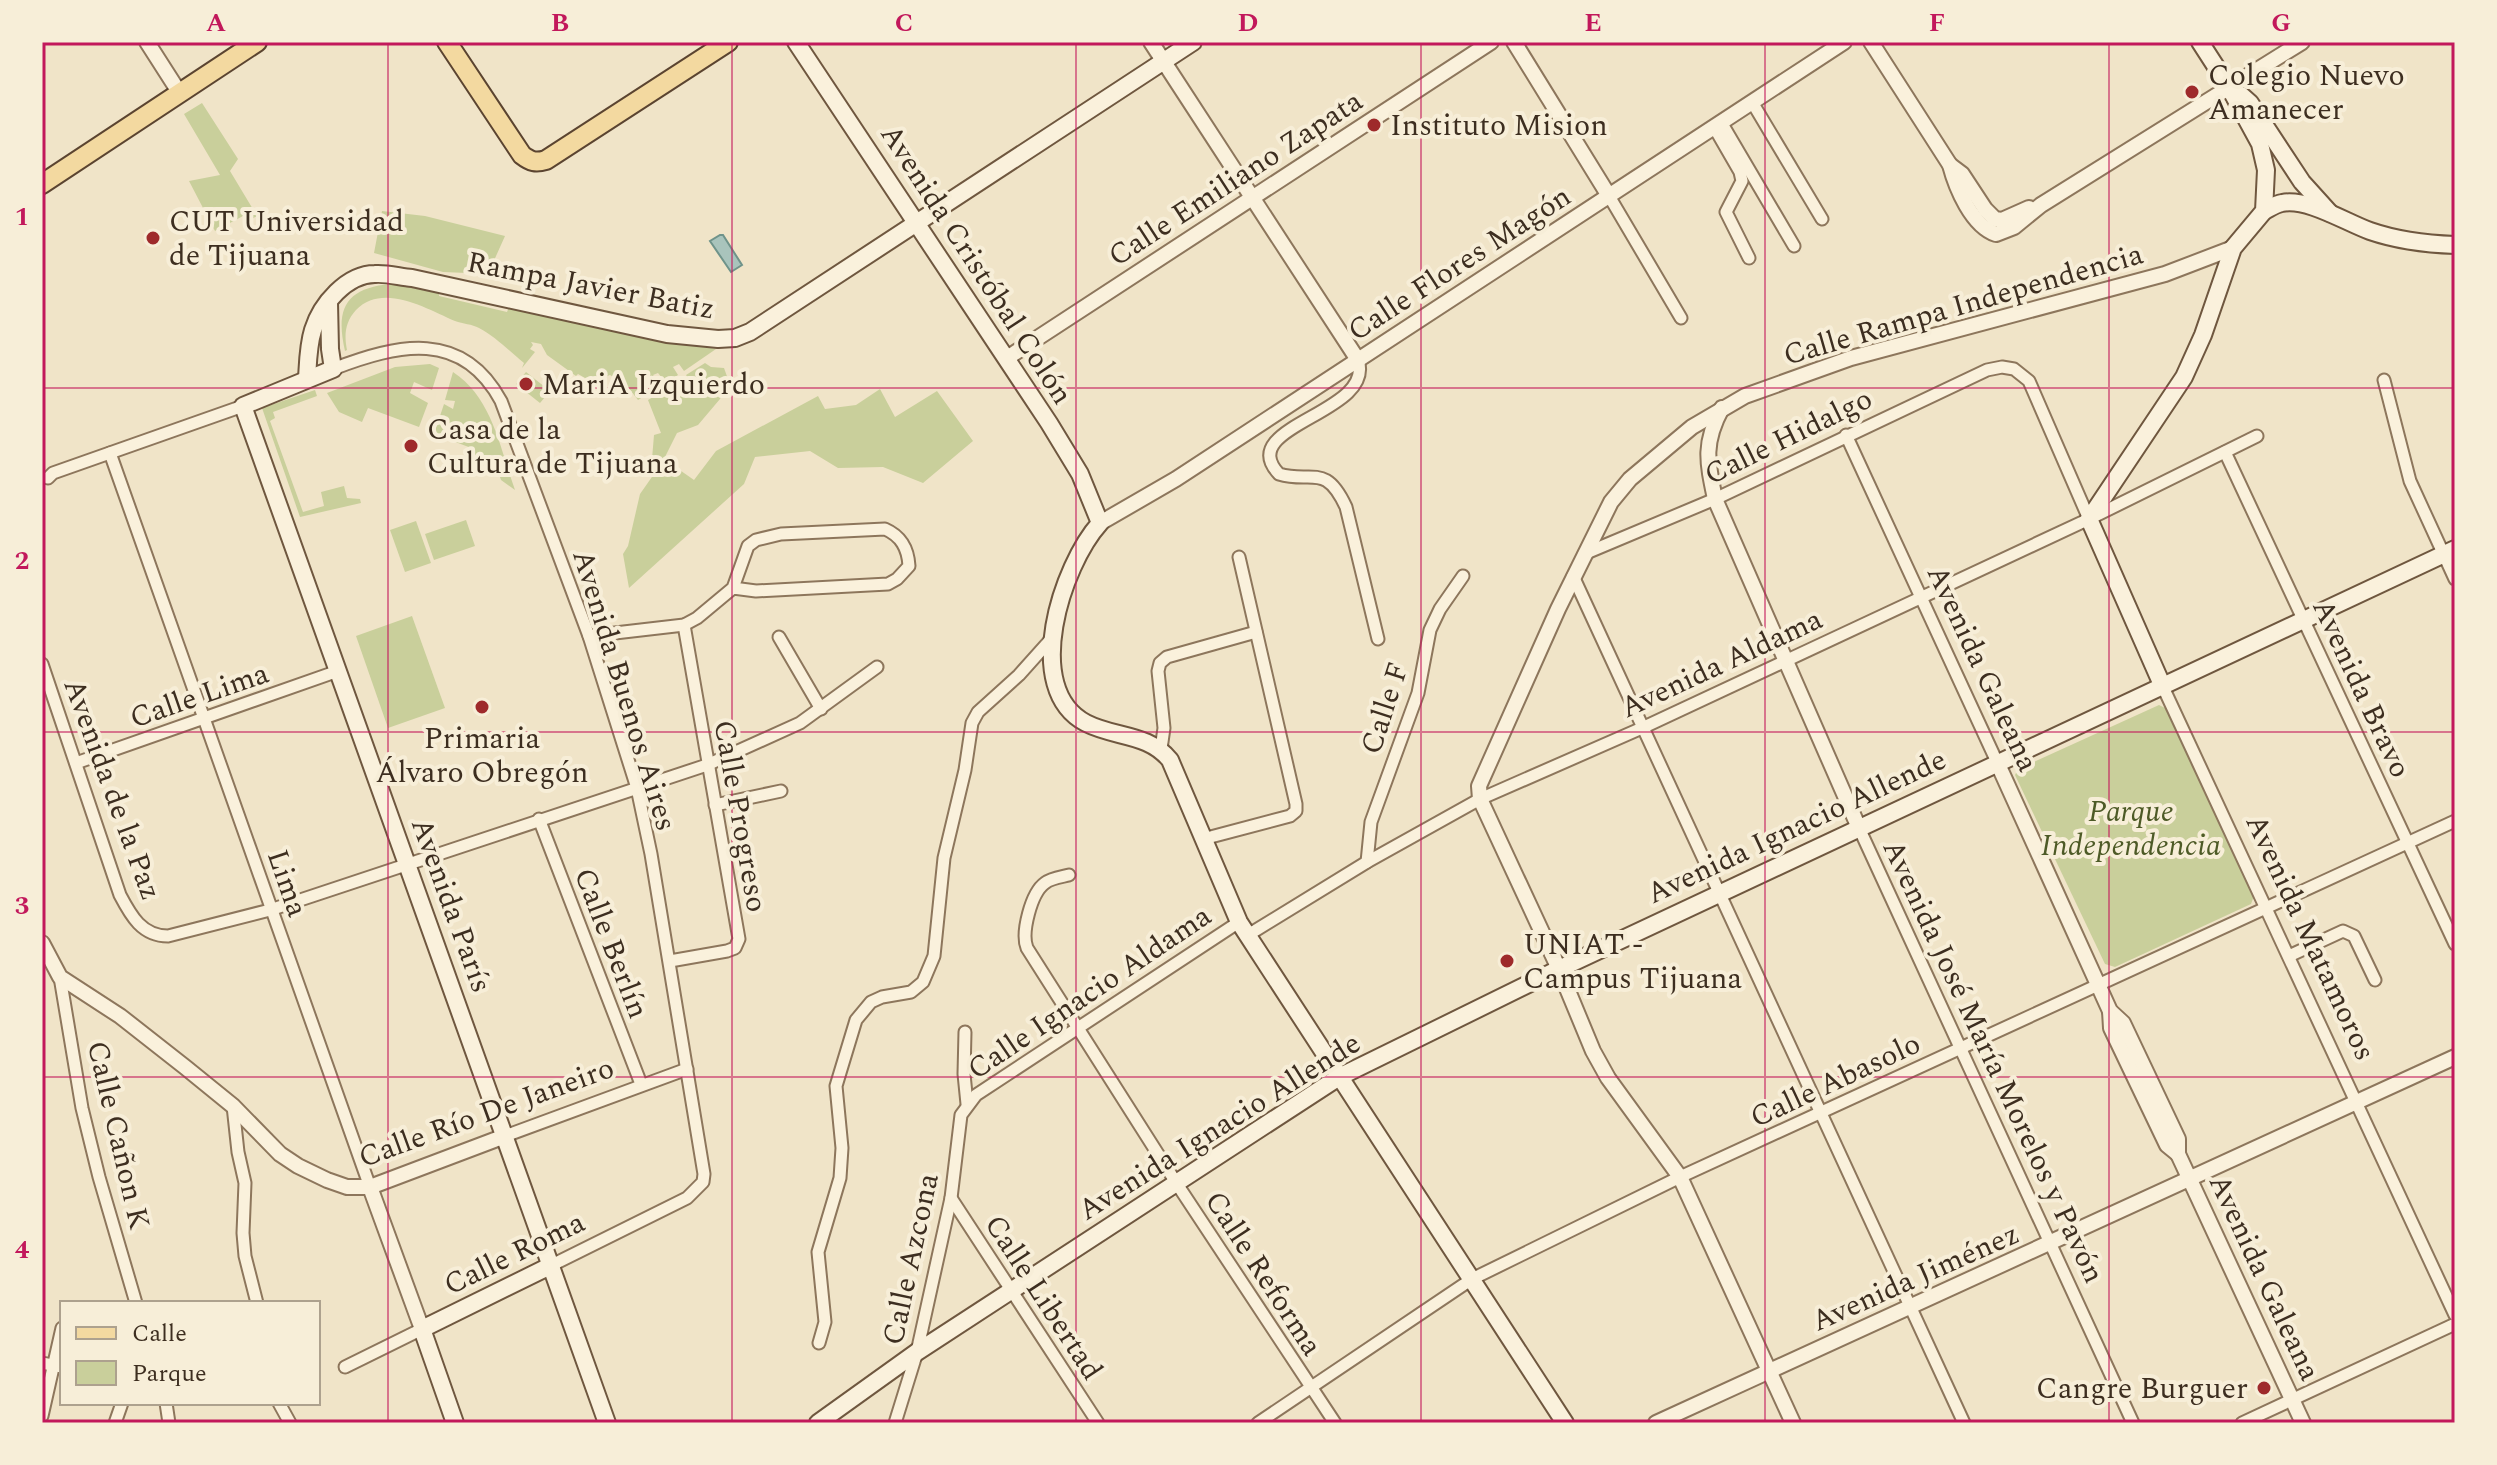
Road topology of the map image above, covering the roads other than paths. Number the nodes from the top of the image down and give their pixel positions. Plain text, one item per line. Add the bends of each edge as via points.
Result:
1 (147, 42) edge
2 (257, 42) edge
3 (447, 42) edge
4 (728, 42) edge
5 (796, 42) edge
6 (1151, 42) edge
7 (1193, 42) edge
8 (1491, 42) edge
9 (1514, 42) edge
10 (1844, 42) edge
11 (1871, 42) edge
12 (2200, 42) edge
13 (2302, 42) edge
14 (1163, 61) junction
15 (2229, 87) junction
16 (179, 92) junction
17 (1752, 102) junction
18 (1718, 125) junction
19 (42, 184) edge
20 (1609, 196) junction
21 (1253, 197) junction
22 (2264, 211) junction
23 (2332, 214) junction
24 (1822, 219) dead end
25 (916, 221) junction
26 (2455, 245) edge
27 (1794, 246) dead end
28 (2233, 248) junction
29 (1749, 258) dead end
30 (329, 303) junction
31 (1681, 318) dead end
32 (1007, 358) junction
33 (1358, 360) junction
34 (333, 369) junction
35 (2014, 369) joint
36 (307, 379) junction
37 (2384, 380) dead end
38 (243, 406) junction
39 (1722, 407) junction
40 (1846, 435) junction
41 (2257, 436) dead end
42 (2225, 452) junction
43 (110, 453) junction
44 (48, 478) dead end
45 (1715, 499) junction
46 (2089, 519) junction
47 (1100, 523) junction
48 (2449, 552) edge
49 (1584, 554) junction
50 (1239, 557) dead end
51 (1463, 576) dead end
52 (1573, 576) junction
53 (2455, 579) edge
54 (733, 588) junction
55 (1921, 596) junction
56 (2304, 622) junction
57 (684, 625) junction
58 (1256, 632) junction
59 (1054, 635) junction
60 (589, 636) junction
61 (779, 637) dead end
62 (1378, 639) dead end
63 (1784, 661) junction
64 (42, 664) edge
65 (877, 667) dead end
66 (338, 671) junction
67 (2163, 687) junction
68 (821, 709) junction
69 (203, 719) junction
70 (1642, 728) junction
71 (1161, 749) junction
72 (1997, 762) junction
73 (76, 763) junction
74 (707, 765) junction
75 (637, 788) junction
76 (781, 791) dead end
77 (1480, 799) junction
78 (715, 805) junction
79 (539, 819) junction
80 (2455, 821) edge
81 (1859, 828) junction
82 (1203, 839) junction
83 (2407, 842) junction
84 (1367, 862) junction
85 (407, 863) junction
86 (1069, 875) dead end
87 (1719, 894) junction
88 (2266, 906) junction
89 (270, 910) junction
90 (1244, 928) junction
91 (42, 943) edge
92 (2455, 944) edge
93 (2289, 956) junction
94 (670, 961) junction
95 (1559, 969) junction
96 (60, 977) junction
97 (2375, 980) dead end
98 (2098, 984) junction
99 (1076, 1028) junction
100 (965, 1032) dead end
101 (1962, 1048) junction
102 (2455, 1057) edge
103 (687, 1069) junction
104 (1339, 1077) junction
105 (641, 1084) junction
106 (2357, 1101) junction
107 (967, 1104) junction
108 (233, 1106) junction
109 (1820, 1113) junction
110 (505, 1136) junction
111 (1680, 1177) junction
112 (2190, 1180) junction
113 (703, 1182) joint
114 (1177, 1184) junction
115 (370, 1187) junction
116 (951, 1198) junction
117 (2050, 1244) junction
118 (552, 1265) junction
119 (1472, 1279) junction
120 (1012, 1290) junction
121 (135, 1301) edge
122 (256, 1301) edge
123 (1912, 1308) junction
124 (2455, 1315) edge
125 (2455, 1324) edge
126 (422, 1329) junction
127 (60, 1335) edge
128 (819, 1343) dead end
129 (917, 1352) junction
130 (52, 1365) edge
131 (345, 1367) dead end
132 (1770, 1372) junction
133 (1310, 1388) junction
134 (2293, 1399) junction
135 (280, 1405) edge
136 (42, 1416) edge
137 (290, 1423) edge
138 (455, 1423) edge
139 (607, 1423) edge
140 (818, 1423) edge
141 (895, 1423) edge
142 (1098, 1423) edge
143 (1258, 1423) edge
144 (1335, 1423) edge
145 (1565, 1423) edge
146 (1656, 1423) edge
147 (1793, 1423) edge
148 (1964, 1423) edge
149 (2133, 1423) edge
150 (2242, 1423) edge
151 (2303, 1423) edge

1 - 16 street
2 - 16 main road
3 - 4 main road via 522,155 537,163
5 - 25 main road, Avenida Cristóbal Colón
6 - 14 street
7 - 14 main road, Rampa Javier Batiz
8 - 21 street, Calle Emiliano Zapata
9 - 20 street
10 - 17 street, Calle Flores Magón
11 - 15 street via 1950,165 1956,184 1996,234
12 - 15 main road
13 - 15 street
14 - 21 street
14 - 25 main road, Rampa Javier Batiz
15 - 22 main road via 2264,155
15 - 23 main road via 2250,103 2302,182
16 - 19 main road
17 - 18 street, Calle Flores Magón
17 - 24 street
18 - 20 street, Calle Flores Magón
18 - 27 street
18 - 29 street via 1740,172 1740,188 1726,212
20 - 31 street
20 - 33 street, Calle Flores Magón
21 - 32 street, Calle Emiliano Zapata
21 - 33 street
22 - 23 main road via 2282,203
22 - 28 main road
23 - 26 main road via 2371,231
25 - 30 main road, Rampa Javier Batiz via 735,338 667,334 374,274 351,280
25 - 32 main road, Avenida Cristóbal Colón
28 - 39 street, Calle Rampa Independencia via 2165,274 1877,350
28 - 46 main road via 2184,377
30 - 34 main road
30 - 36 main road, Rampa Javier Batiz via 313,329
32 - 47 main road, Avenida Cristóbal Colón via 1080,474
33 - 47 street, Calle Flores Magón
33 - 62 street via 1359,380 1335,404 1285,432 1271,451 1279,474 1315,476 1340,496
34 - 36 main road
34 - 60 street, Avenida Buenos Aires via 398,348 423,346 478,369 501,401
35 - 40 street, Calle Hidalgo via 1987,370
35 - 46 street, Avenida Matamoros via 2029,381
36 - 38 main road
37 - 48 street via 2410,481
38 - 43 street
38 - 66 main road, Avenida París
39 - 45 street, Avenida José María Morelos y Pavón via 1708,439
39 - 49 street, Calle Rampa Independencia via 1622,487
40 - 45 street, Calle Hidalgo
40 - 55 street, Avenida Galeana
41 - 42 street, Avenida Aldama
42 - 46 street, Avenida Aldama
42 - 56 street, Avenida Bravo
43 - 44 street
43 - 69 street, Lima
45 - 49 street, Calle Hidalgo
45 - 63 street, Avenida José María Morelos y Pavón
46 - 55 street, Avenida Aldama
46 - 67 main road, Avenida Matamoros
47 - 59 main road via 1075,559
48 - 53 street
48 - 56 main road, Avenida Ignacio Allende
49 - 52 street, Calle Rampa Independencia
50 - 58 street
51 - 84 street, Calle F via 1430,630 1418,693 1371,822
52 - 70 street
52 - 77 street, Calle Rampa Independencia via 1479,786
54 - 54 street via 748,546 766,537 885,529 901,539 908,556 909,566 888,584
54 - 57 street
55 - 63 street, Avenida Aldama
55 - 72 street, Avenida Galeana
56 - 67 main road, Avenida Ignacio Allende
56 - 83 street, Avenida Bravo
57 - 60 street
57 - 74 street, Calle Progreso
58 - 71 street via 1160,663
58 - 82 street via 1296,811
59 - 71 main road via 1056,688 1075,716
59 - 128 street via 972,723 944,858 934,956 923,982 911,992 871,1002 856,1020 836,1086 842,1148 840,1178 818,1252 825,1322
60 - 75 street, Avenida Buenos Aires
61 - 68 street
63 - 70 street, Avenida Aldama
63 - 81 street, Avenida José María Morelos y Pavón
64 - 73 street, Avenida de la Paz
65 - 68 street
66 - 69 street, Calle Lima
66 - 85 main road, Avenida París
67 - 72 main road, Avenida Ignacio Allende
67 - 88 street, Avenida Matamoros
68 - 74 street
69 - 73 street, Calle Lima
69 - 89 street, Lima
70 - 77 street, Avenida Aldama
70 - 87 street
71 - 82 main road
72 - 81 main road, Avenida Ignacio Allende
72 - 98 street, Avenida Galeana
73 - 89 street, Avenida de la Paz via 120,895 141,927 168,936
74 - 75 street
74 - 78 street, Calle Progreso
75 - 79 street
75 - 94 street, Avenida Buenos Aires
76 - 78 street
77 - 84 street, Avenida Aldama
77 - 95 street
78 - 94 street, Calle Progreso via 738,945
79 - 85 street
79 - 105 street, Calle Berlín
80 - 83 street, Calle Abasolo
81 - 87 main road, Avenida Ignacio Allende
81 - 101 street, Avenida José María Morelos y Pavón
82 - 90 main road
83 - 88 street, Calle Abasolo
83 - 92 street, Avenida Bravo
84 - 90 street, Avenida Aldama
85 - 89 street
85 - 110 main road, Avenida París
86 - 99 street, Calle Reforma via 1039,889 1023,939
87 - 95 main road, Avenida Ignacio Allende
87 - 109 street
88 - 93 street, Avenida Matamoros
88 - 98 street, Calle Abasolo
89 - 115 street, Lima
90 - 99 street, Calle Ignacio Aldama
90 - 104 main road
91 - 96 street
93 - 97 street via 2349,932
93 - 106 street, Avenida Matamoros
94 - 103 street, Avenida Buenos Aires
95 - 104 main road, Avenida Ignacio Allende
95 - 111 street via 1608,1078
96 - 108 street, Calle Río De Janeiro via 120,1016
96 - 121 street, Calle Cañon K via 82,1108
98 - 101 street, Calle Abasolo
98 - 112 street, Avenida Galeana via 2111,1028 2167,1145 2178,1154
99 - 107 street, Calle Ignacio Aldama
99 - 114 street, Calle Reforma
100 - 107 street, Calle Azcona
101 - 109 street, Calle Abasolo
101 - 117 street, Avenida José María Morelos y Pavón
102 - 106 street, Avenida Jiménez
103 - 105 street, Calle Río De Janeiro
103 - 113 street, Avenida Buenos Aires
104 - 114 main road, Avenida Ignacio Allende
104 - 119 main road
105 - 110 street, Calle Río De Janeiro
106 - 112 street, Avenida Jiménez
106 - 124 street, Avenida Matamoros
107 - 116 street, Calle Azcona via 961,1115
108 - 115 street, Calle Río De Janeiro via 298,1166 347,1187
108 - 122 street via 245,1183 245,1256
109 - 111 street, Calle Abasolo
109 - 123 street
110 - 115 street, Calle Río De Janeiro
110 - 118 main road, Avenida París
111 - 119 street, Calle Abasolo
111 - 132 street
112 - 117 street, Avenida Jiménez
112 - 134 street, Avenida Galeana
113 - 118 street, Calle Roma via 687,1198
114 - 120 main road, Avenida Ignacio Allende
114 - 133 street, Calle Reforma
115 - 126 street, Lima
116 - 120 street, Calle Libertad
116 - 129 street, Calle Azcona
117 - 123 street, Avenida Jiménez
117 - 149 street, Avenida José María Morelos y Pavón
118 - 126 main road, Calle Roma
118 - 139 main road, Avenida París
119 - 133 street, Calle Abasolo
119 - 145 main road
120 - 129 main road, Avenida Ignacio Allende
120 - 142 street, Calle Libertad
123 - 132 street, Avenida Jiménez
123 - 148 street
125 - 134 street
126 - 131 street, Calle Roma
126 - 138 main road
127 - 130 street
129 - 140 main road, Avenida Ignacio Allende
129 - 141 street, Calle Azcona
130 - 136 street
132 - 146 street, Avenida Jiménez
132 - 147 street
133 - 143 street, Calle Abasolo
133 - 144 street, Calle Reforma
134 - 150 street
134 - 151 street, Avenida Galeana
135 - 137 street

